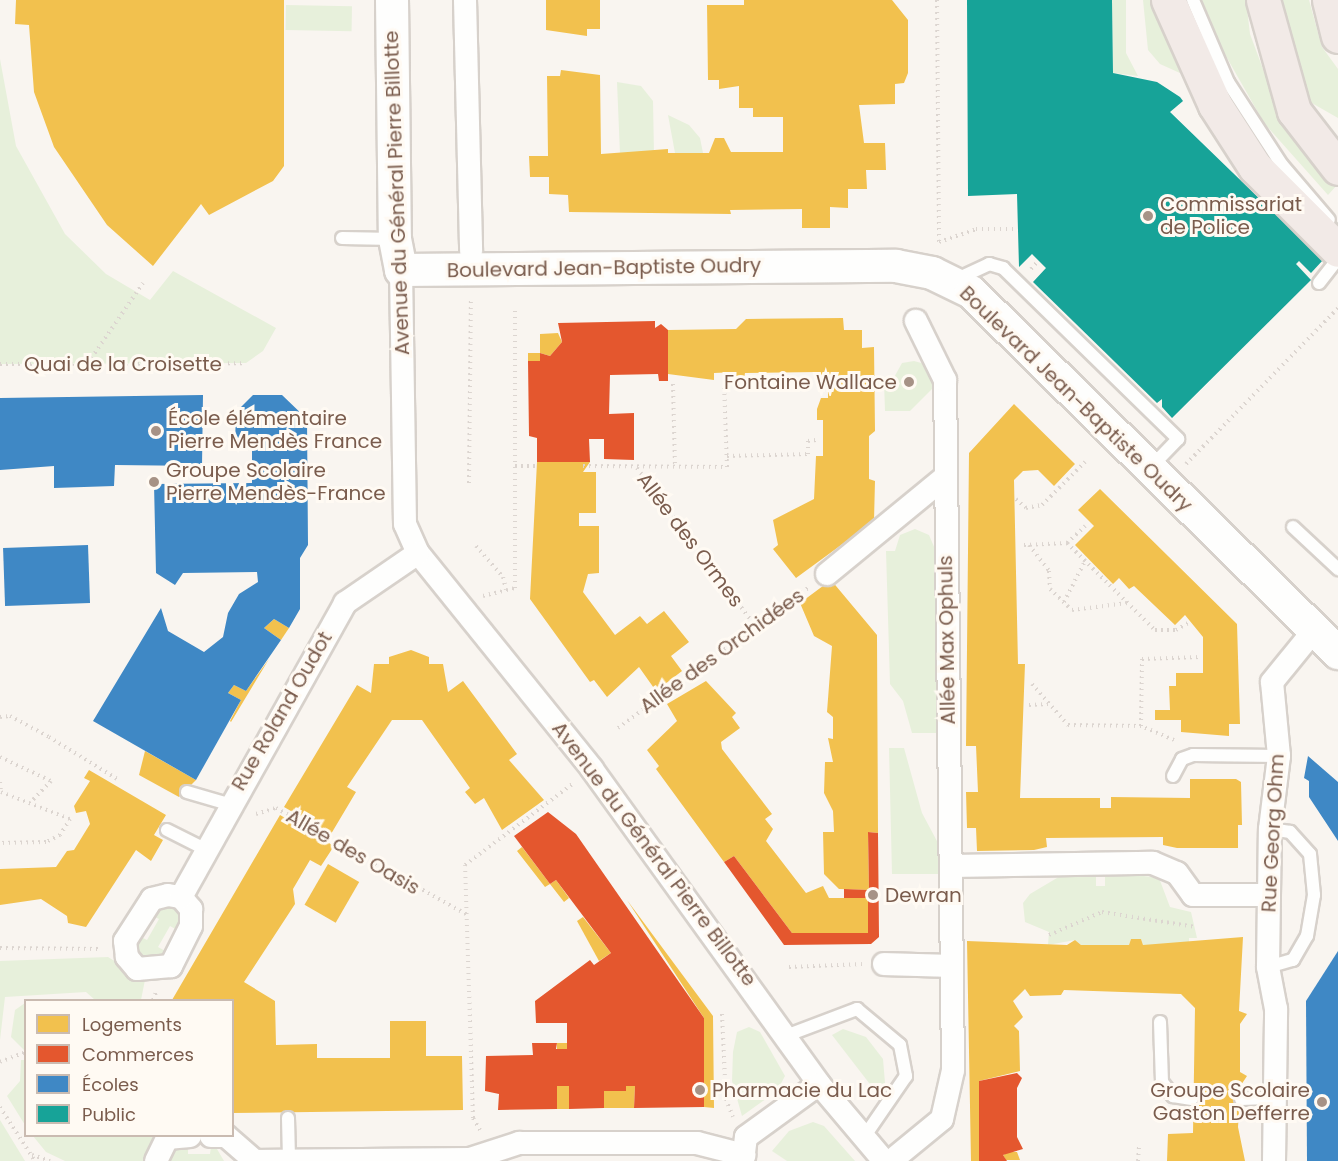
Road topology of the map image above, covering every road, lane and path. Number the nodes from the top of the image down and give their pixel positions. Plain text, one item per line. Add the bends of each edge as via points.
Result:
1 (392, 0) edge
2 (465, 0) edge
3 (937, 0) edge
4 (1168, 0) edge
5 (1193, 0) edge
6 (1263, 0) edge
7 (1329, 0) edge
8 (1338, 36) edge
9 (1286, 83) junction
10 (1338, 132) edge
11 (1338, 168) edge
12 (1018, 229) dead end
13 (1338, 230) edge
14 (342, 238) dead end
15 (395, 238) junction
16 (939, 242) junction
17 (1338, 250) edge
18 (471, 251) dead end
19 (1338, 259) edge
20 (945, 268) junction
21 (401, 270) junction
22 (143, 283) dead end
23 (1319, 283) dead end
24 (515, 308) dead end
25 (1338, 308) edge
26 (471, 309) dead end
27 (916, 321) dead end
28 (246, 363) dead end
29 (0, 364) edge
30 (88, 364) junction
31 (673, 384) dead end
32 (724, 384) dead end
33 (816, 440) dead end
34 (727, 456) junction
35 (1085, 462) dead end
36 (515, 466) junction
37 (536, 466) dead end
38 (583, 466) dead end
39 (637, 467) junction
40 (675, 467) junction
41 (1181, 469) dead end
42 (944, 478) junction
43 (469, 483) dead end
44 (1016, 499) dead end
45 (1085, 526) dead end
46 (1293, 527) dead end
47 (1067, 543) junction
48 (476, 546) dead end
49 (418, 553) junction
50 (1085, 561) junction
51 (1338, 569) edge
52 (827, 574) joint
53 (506, 590) junction
54 (477, 599) dead end
55 (1064, 602) junction
56 (1128, 603) junction
57 (1188, 623) dead end
58 (755, 626) junction
59 (1330, 638) edge
60 (1200, 657) dead end
61 (1032, 684) dead end
62 (1048, 704) junction
63 (1029, 705) dead end
64 (0, 717) edge
65 (1141, 726) junction
66 (618, 728) dead end
67 (1179, 740) dead end
68 (1279, 756) junction
69 (0, 757) edge
70 (1173, 776) dead end
71 (578, 779) dead end
72 (119, 780) dead end
73 (0, 782) edge
74 (187, 792) dead end
75 (0, 793) edge
76 (32, 801) junction
77 (238, 810) junction
78 (1270, 829) junction
79 (168, 830) dead end
80 (0, 843) edge
81 (209, 851) junction
82 (951, 866) junction
83 (1269, 895) junction
84 (181, 897) junction
85 (466, 914) junction
86 (1196, 927) dead end
87 (1049, 935) dead end
88 (0, 948) edge
89 (126, 948) junction
90 (884, 964) joint
91 (951, 966) junction
92 (789, 967) dead end
93 (1268, 967) junction
94 (722, 1014) dead end
95 (1160, 1022) dead end
96 (788, 1035) junction
97 (24, 1053) edge
98 (0, 1062) edge
99 (819, 1084) junction
100 (1275, 1098) junction
101 (1192, 1099) dead end
102 (1241, 1099) dead end
103 (0, 1107) edge
104 (288, 1118) dead end
105 (735, 1124) dead end
106 (178, 1137) edge
107 (227, 1137) edge
108 (864, 1137) junction
109 (1139, 1146) dead end
110 (492, 1148) junction
111 (31, 1155) junction
112 (744, 1158) edge
113 (890, 1158) edge
114 (289, 1159) junction
115 (35, 1161) edge
116 (50, 1161) edge
117 (156, 1161) edge
118 (254, 1161) edge
119 (1138, 1161) edge
120 (1274, 1161) edge

1 - 15 street, Avenue du Général Pierre Billotte
2 - 18 street
3 - 16 path
4 - 17 highway via 1215,105 1255,167
5 - 13 lane via 1234,91 1282,165
6 - 9 highway
7 - 8 highway
9 - 10 highway
9 - 11 highway via 1294,111
12 - 16 path via 976,229
14 - 15 lane
15 - 21 street, Avenue du Général Pierre Billotte
16 - 20 path
19 - 23 lane
20 - 21 street, Boulevard Jean-Baptiste Oudry
20 - 59 street, Boulevard Jean-Baptiste Oudry
21 - 49 street, Avenue du Général Pierre Billotte via 405,524
22 - 30 path
24 - 36 path
25 - 41 path
26 - 43 path
27 - 42 street, Allée Max Ophuls via 945,380
28 - 30 path, Quai de la Croisette
29 - 30 path, Quai de la Croisette
31 - 40 path
32 - 34 path
33 - 34 path via 807,441 808,454
34 - 40 path via 727,467
35 - 44 path via 1042,505 1026,508
36 - 37 path
36 - 53 path via 515,588
38 - 39 path, Allée des Ormes
39 - 40 path
39 - 58 path, Allée des Ormes
42 - 52 street
42 - 82 street, Allée Max Ophuls
45 - 47 path
46 - 51 lane
47 - 50 path
47 - 55 path via 1026,545 1049,571 1050,589
48 - 53 path via 503,577
49 - 77 street, Rue Roland Oudot via 345,603
49 - 96 street, Avenue du Général Pierre Billotte via 592,768
50 - 55 path
50 - 56 path
52 - 58 path, Allée des Orchidées
53 - 54 path
55 - 56 path via 1072,610
56 - 57 path via 1155,630 1176,630
58 - 66 path, Allée des Orchidées
59 - 68 street, Rue Georg Ohm via 1272,682
60 - 65 path via 1142,659
61 - 62 path
62 - 63 path
62 - 65 path via 1068,725
64 - 72 path via 10,716
65 - 67 path via 1161,738
68 - 70 lane via 1193,755 1182,759
68 - 78 street, Rue Georg Ohm
69 - 76 path via 51,781
71 - 85 path via 465,865
73 - 75 path
74 - 77 lane
75 - 76 path
76 - 80 path via 69,819 60,836 46,842
77 - 81 street, Rue Roland Oudot
77 - 85 path, Allée des Oasis via 276,808
78 - 83 street, Rue Georg Ohm
78 - 93 lane via 1290,832 1310,854 1314,895 1307,936 1293,960
79 - 81 lane
81 - 84 street, Rue Roland Oudot
82 - 83 street via 1153,863 1177,873 1193,895
82 - 91 street, Allée Max Ophuls
83 - 93 street, Rue Georg Ohm
84 - 89 street via 152,899
84 - 89 street via 191,909 191,926 171,966 137,969
85 - 110 path via 473,1119
86 - 87 path via 1102,912
88 - 89 path
90 - 91 street
90 - 92 path
91 - 113 street, Allée Max Ophuls via 953,1070 942,1119
93 - 100 street, Rue Georg Ohm via 1276,1009
94 - 105 path via 726,1099
95 - 101 lane via 1161,1082 1173,1096
96 - 99 street, Avenue du Général Pierre Billotte
96 - 108 lane via 857,1010 900,1045 906,1076
97 - 98 path
99 - 108 street, Avenue du Général Pierre Billotte
99 - 112 street via 746,1137
100 - 102 lane
100 - 120 street, Rue Georg Ohm
103 - 111 path
104 - 114 lane
106 - 117 street via 167,1138
107 - 118 street
108 - 113 street, Avenue du Général Pierre Billotte
109 - 119 path
110 - 112 street via 519,1143 697,1143
110 - 114 street via 470,1159
111 - 115 path
111 - 116 path
114 - 118 street

